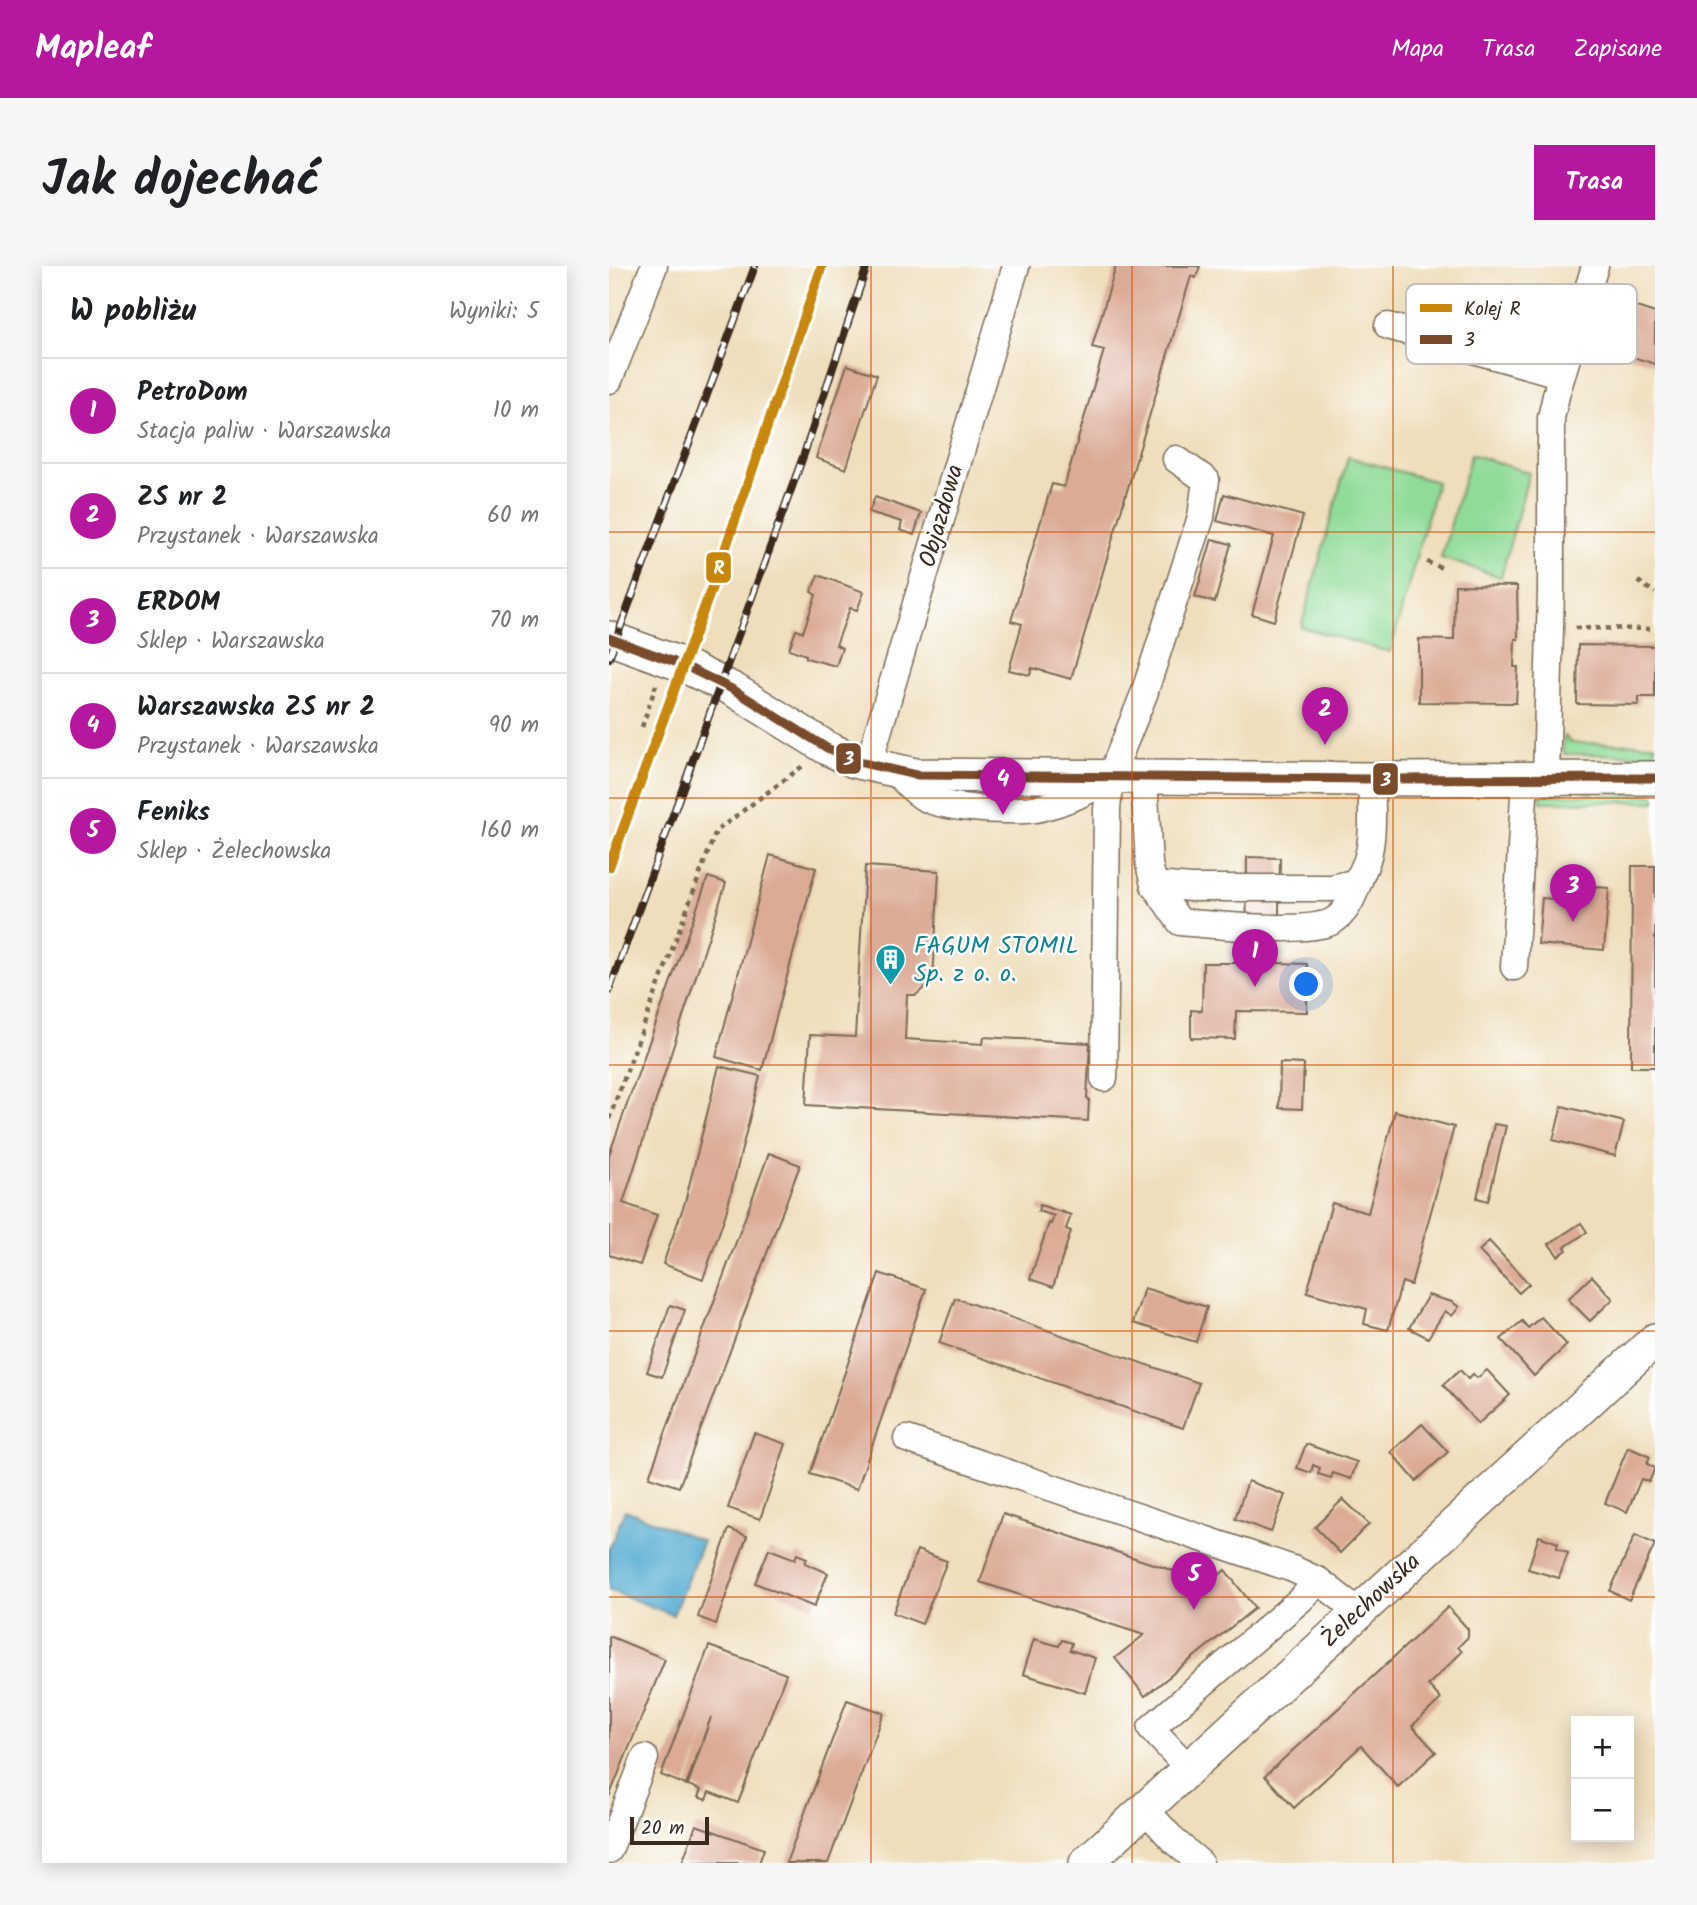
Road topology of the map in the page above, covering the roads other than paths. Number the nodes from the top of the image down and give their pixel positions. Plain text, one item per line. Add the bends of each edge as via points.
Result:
1 (655, 266) edge
2 (1016, 266) edge
3 (1595, 266) edge
4 (1590, 284) edge
5 (1388, 326) dead end
6 (1406, 331) edge
7 (1523, 364) edge
8 (1565, 364) edge
9 (1562, 375) junction
10 (609, 380) edge
11 (1176, 459) dead end
12 (609, 638) edge
13 (882, 768) junction
14 (1110, 778) junction
15 (1144, 778) junction
16 (1655, 778) edge
17 (1371, 779) junction
18 (1535, 779) junction
19 (1364, 867) junction
20 (1154, 885) junction
21 (1514, 967) dead end
22 (1104, 1078) dead end
23 (1655, 1340) edge
24 (907, 1439) dead end
25 (1319, 1581) junction
26 (1359, 1612) junction
27 (645, 1758) dead end
28 (1189, 1769) junction
29 (1145, 1808) junction
30 (609, 1850) edge
31 (1086, 1863) edge
32 (1200, 1863) edge

1 - 10 street
2 - 13 street, Objazdowa
3 - 4 street
5 - 6 street
7 - 9 street
8 - 9 street
9 - 18 street via 1551,418 1550,628
11 - 14 street via 1206,480 1201,517 1144,694
12 - 13 main road via 734,690 827,748
13 - 14 main road via 951,777
14 - 15 main road
14 - 22 street
15 - 17 main road
15 - 20 street
16 - 18 main road
17 - 18 main road
17 - 19 street via 1373,820
18 - 21 street
19 - 20 street via 1353,882 1332,888
19 - 20 street via 1350,903 1333,921 1311,926 1180,922
23 - 26 main road, Żelechowska
24 - 25 street via 1201,1536
25 - 26 street
25 - 28 street via 1151,1728
26 - 28 main road, Żelechowska
27 - 30 street
28 - 29 main road, Żelechowska
29 - 31 main road, Żelechowska
29 - 32 street

